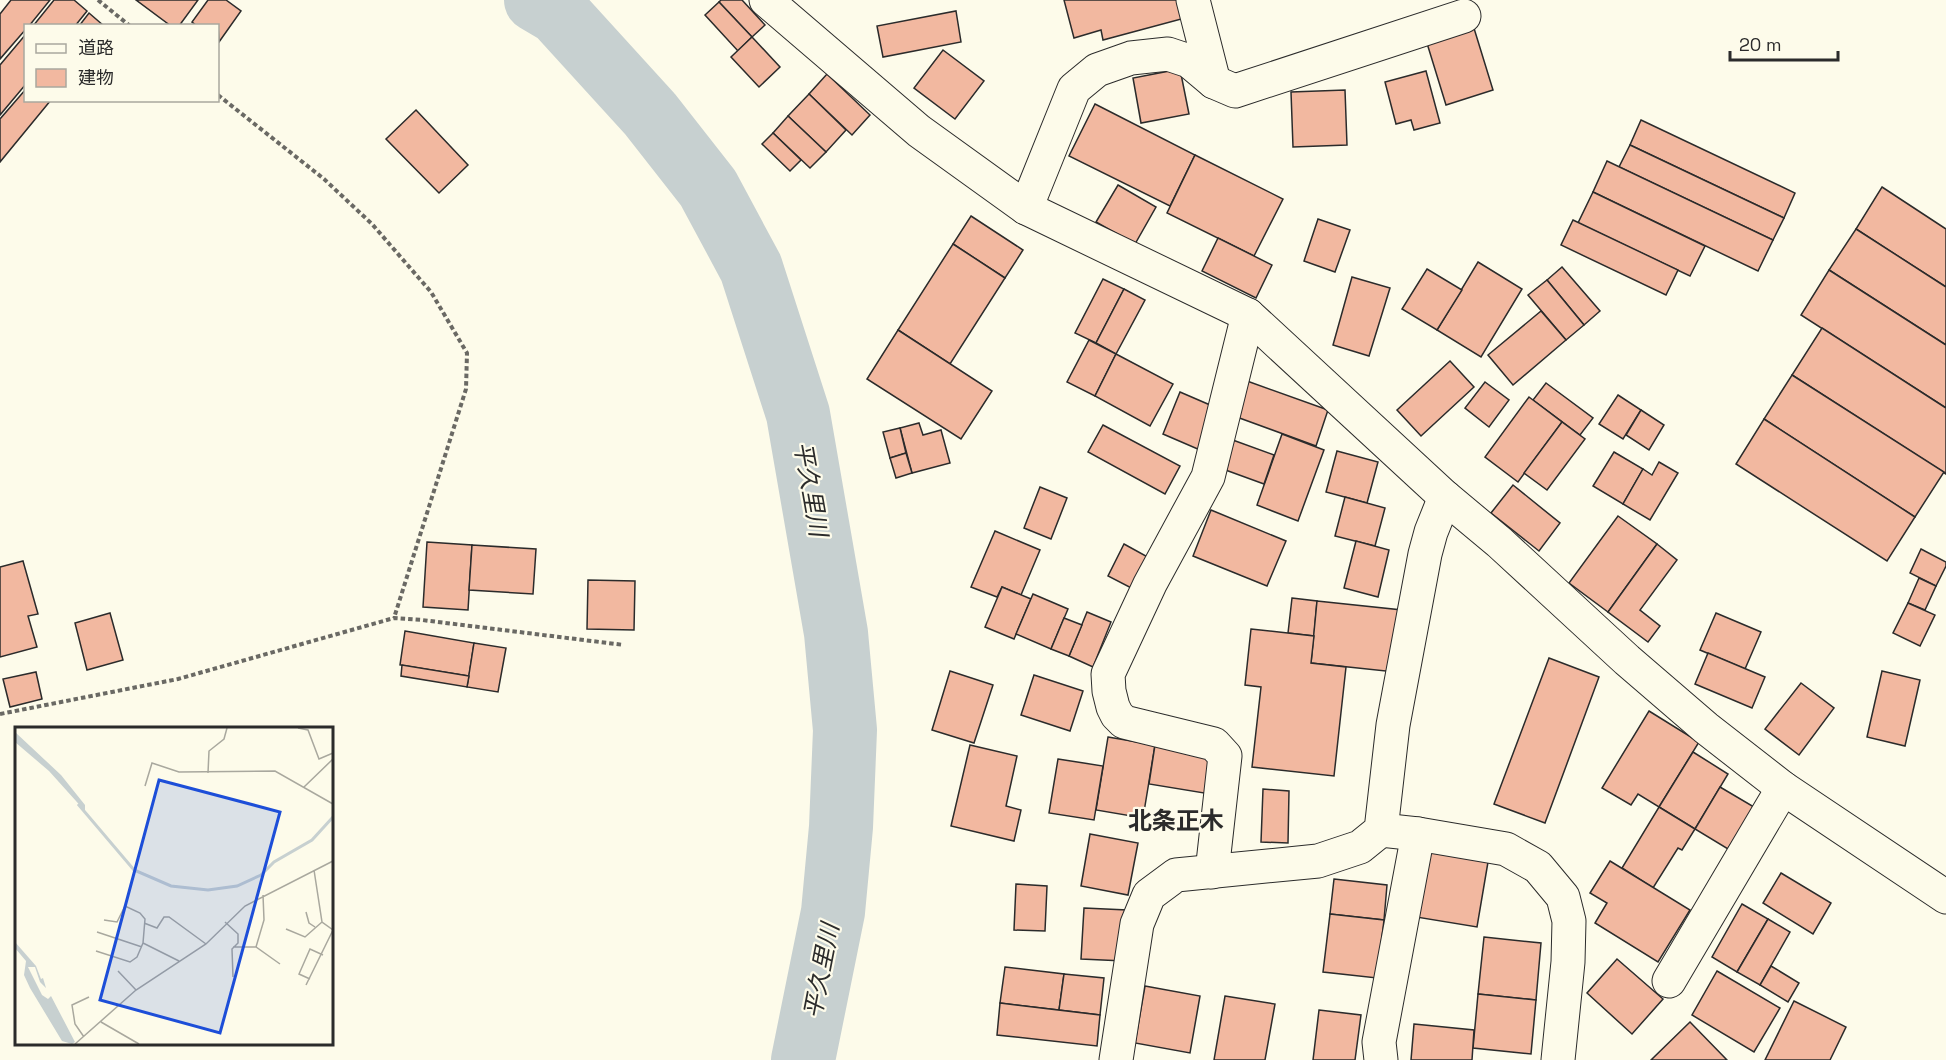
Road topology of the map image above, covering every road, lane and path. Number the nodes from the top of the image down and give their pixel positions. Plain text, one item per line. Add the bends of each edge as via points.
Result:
1 (98, 0) edge
2 (766, 0) edge
3 (1192, 0) edge
4 (1464, 16) dead end
5 (128, 24) edge
6 (1214, 82) junction
7 (219, 96) edge
8 (1026, 208) junction
9 (1248, 315) junction
10 (1445, 497) junction
11 (394, 618) junction
12 (624, 645) dead end
13 (0, 714) edge
14 (1783, 788) junction
15 (1381, 830) junction
16 (1418, 834) junction
17 (1212, 872) junction
18 (1946, 897) edge
19 (1669, 981) dead end
20 (1116, 1060) edge
21 (1381, 1060) edge
22 (1558, 1060) edge

1 - 5 path
2 - 8 street via 920,131
3 - 6 street
4 - 6 street via 1235,91
6 - 8 street via 1190,61 1168,54 1131,58 1096,70 1074,89
7 - 11 path via 324,179 372,224 431,292 467,353 466,389
8 - 9 street
9 - 10 street
9 - 17 street via 1208,477 1150,584 1108,674 1113,707 1124,722 1214,744 1225,756
10 - 14 street via 1688,713
10 - 15 street via 1425,554 1393,725
11 - 12 path
11 - 13 path via 178,679
14 - 18 street
14 - 19 street
15 - 16 street
15 - 17 street via 1360,847 1318,861
16 - 21 street via 1379,1042
16 - 22 street via 1506,849 1538,867 1563,897 1569,921 1568,962
17 - 20 street via 1176,874 1149,896 1137,924

